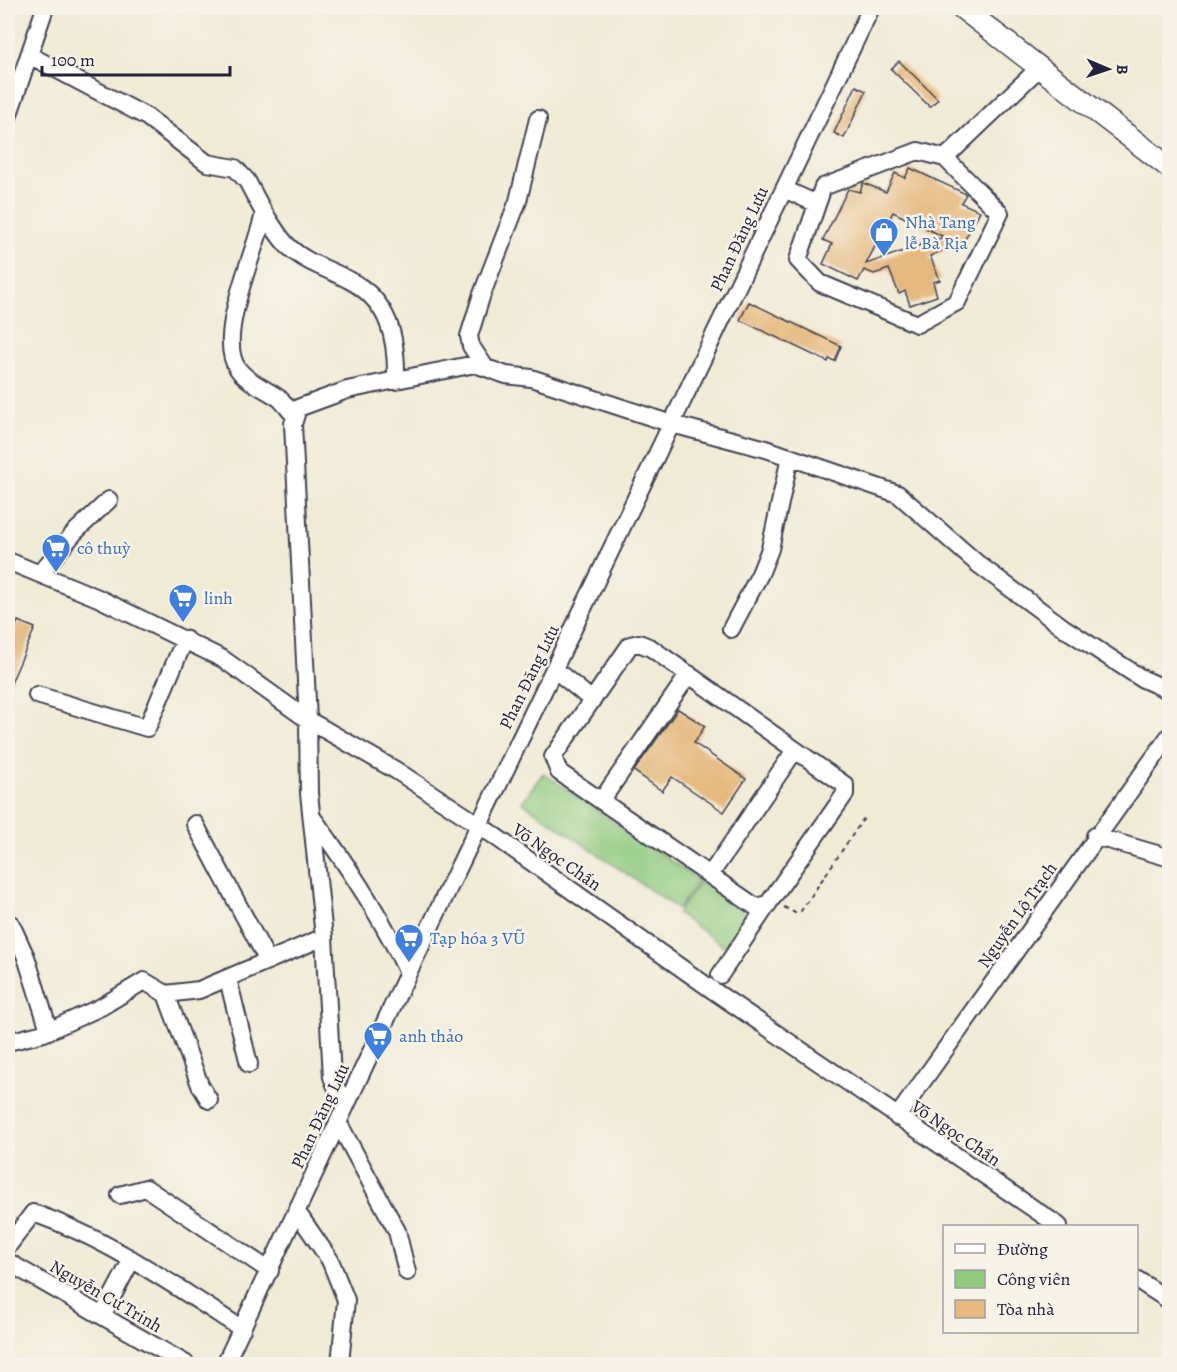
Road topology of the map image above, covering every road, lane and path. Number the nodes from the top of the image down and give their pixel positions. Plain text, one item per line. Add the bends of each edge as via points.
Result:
1 (45, 8) edge
2 (871, 8) edge
3 (962, 8) edge
4 (29, 55) junction
5 (1039, 68) junction
6 (8, 117) edge
7 (538, 119) dead end
8 (945, 158) junction
9 (1170, 168) edge
10 (784, 189) junction
11 (817, 204) junction
12 (264, 213) junction
13 (485, 367) junction
14 (396, 381) junction
15 (295, 416) junction
16 (672, 424) junction
17 (790, 457) junction
18 (109, 500) dead end
19 (8, 561) edge
20 (40, 573) junction
21 (731, 629) dead end
22 (185, 639) junction
23 (554, 669) junction
24 (689, 674) junction
25 (1170, 691) edge
26 (37, 695) dead end
27 (592, 700) junction
28 (308, 720) junction
29 (1170, 735) edge
30 (795, 750) junction
31 (601, 801) junction
32 (311, 817) junction
33 (864, 818) dead end
34 (195, 824) dead end
35 (479, 825) junction
36 (1095, 836) junction
37 (1170, 858) edge
38 (710, 875) junction
39 (770, 901) junction
40 (11, 924) dead end
41 (324, 937) junction
42 (268, 961) junction
43 (408, 973) junction
44 (720, 975) dead end
45 (228, 979) junction
46 (166, 994) junction
47 (49, 1030) junction
48 (8, 1042) edge
49 (249, 1064) dead end
50 (209, 1101) dead end
51 (341, 1115) junction
52 (897, 1117) junction
53 (120, 1195) dead end
54 (297, 1212) junction
55 (33, 1213) junction
56 (8, 1225) edge
57 (1056, 1225) edge
58 (8, 1246) edge
59 (132, 1259) junction
60 (8, 1262) edge
61 (270, 1271) junction
62 (407, 1272) dead end
63 (1138, 1280) edge
64 (1170, 1301) edge
65 (102, 1316) junction
66 (242, 1329) junction
67 (186, 1365) edge
68 (225, 1365) edge
69 (340, 1365) edge

1 - 4 street
2 - 10 street, Phan Đăng Lưu
3 - 5 main road
4 - 6 street
4 - 12 street via 147,117 207,163 236,168 248,181
5 - 8 street
5 - 9 main road
7 - 13 street via 518,201 469,336
8 - 11 street via 918,151 823,187
8 - 11 street via 1000,213 957,302 917,324 820,283 798,260
10 - 11 street
10 - 16 street, Phan Đăng Lưu
12 - 14 street via 288,246 350,280 380,304 396,342
12 - 15 street via 237,308 233,359 239,370 280,399
13 - 14 street via 475,364
13 - 16 street
14 - 15 street via 347,390 298,408
15 - 28 street
16 - 17 street
16 - 23 street, Phan Đăng Lưu
17 - 21 street via 770,549
17 - 25 street via 898,494 978,564 1064,628 1141,678
18 - 20 street
19 - 20 street, Võ Ngọc Chấn
20 - 22 street, Võ Ngọc Chấn
22 - 26 street via 147,728
22 - 28 street, Võ Ngọc Chấn via 223,659
23 - 27 street
23 - 35 street, Phan Đăng Lưu
24 - 27 street via 651,648 639,643 630,645
24 - 30 street
24 - 31 street
27 - 31 street via 553,757 559,772
28 - 32 street
28 - 35 street, Võ Ngọc Chấn via 397,771
29 - 36 street, Nguyễn Lộ Trạch
30 - 38 street
30 - 39 street via 845,785 844,794
31 - 38 street
32 - 41 street
32 - 43 street via 349,867
33 - 39 path via 801,911 795,913
34 - 42 street
35 - 43 street, Phan Đăng Lưu
35 - 52 street, Võ Ngọc Chấn
36 - 37 street
36 - 52 street, Nguyễn Lộ Trạch
38 - 39 street via 756,907
39 - 44 street
40 - 47 street
41 - 42 street
41 - 51 street via 332,1077
42 - 45 street
43 - 51 street, Phan Đăng Lưu
45 - 46 street via 199,990
45 - 49 street
46 - 47 street via 144,981
46 - 50 street
47 - 48 street
51 - 54 street, Phan Đăng Lưu
51 - 62 street via 397,1231
52 - 57 street, Võ Ngọc Chấn
53 - 61 street via 146,1188
54 - 61 street, Phan Đăng Lưu
54 - 69 street via 330,1260 346,1300
55 - 56 street
55 - 58 street
55 - 59 street via 67,1225
59 - 65 street
59 - 66 street
60 - 65 street, Nguyễn Cư Trinh
61 - 66 street, Phan Đăng Lưu
63 - 64 street
65 - 67 street, Nguyễn Cư Trinh
66 - 68 street, Phan Đăng Lưu

